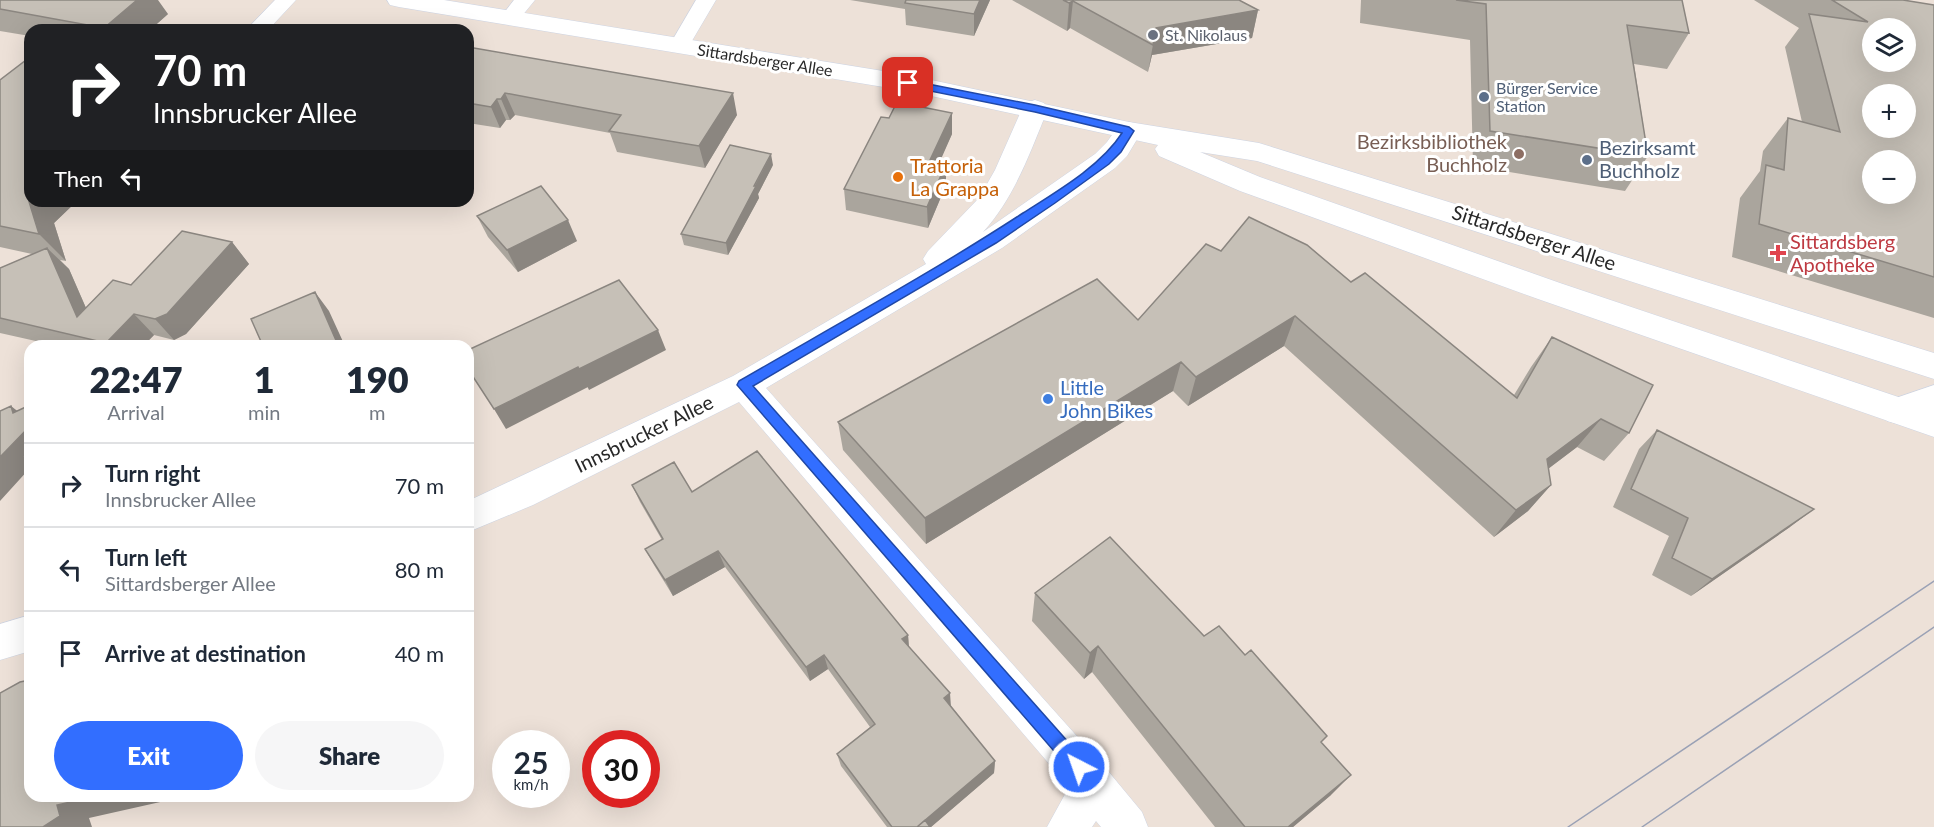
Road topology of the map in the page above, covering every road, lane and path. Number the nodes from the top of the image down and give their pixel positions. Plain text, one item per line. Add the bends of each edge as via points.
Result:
1 (286, 0) edge
2 (399, 0) edge
3 (706, 0) edge
4 (517, 9) edge
5 (262, 24) edge
6 (679, 46) junction
7 (1035, 109) junction
8 (1129, 131) junction
9 (909, 288) junction
10 (1934, 366) edge
11 (744, 385) junction
12 (1934, 398) edge
13 (1899, 411) junction
14 (1934, 423) edge
15 (474, 514) edge
16 (24, 635) edge
17 (0, 642) edge
18 (1094, 785) junction
19 (1068, 827) edge
20 (1127, 827) edge

1 - 5 lane
2 - 4 main road, Sittardsberger Allee
3 - 6 lane
4 - 6 main road, Sittardsberger Allee
6 - 7 main road, Sittardsberger Allee via 908,83
7 - 8 main road, Sittardsberger Allee
7 - 9 main road, Innsbrucker Allee via 1013,162 988,206
8 - 9 main road, Innsbrucker Allee via 1105,161 1051,201
8 - 10 main road, Sittardsberger Allee via 1286,159
8 - 13 main road, Sittardsberger Allee via 1271,192
9 - 11 main road, Innsbrucker Allee
11 - 15 main road, Innsbrucker Allee
11 - 18 main road
12 - 13 main road
13 - 14 main road, Sittardsberger Allee
16 - 17 main road
18 - 19 main road
18 - 20 main road

